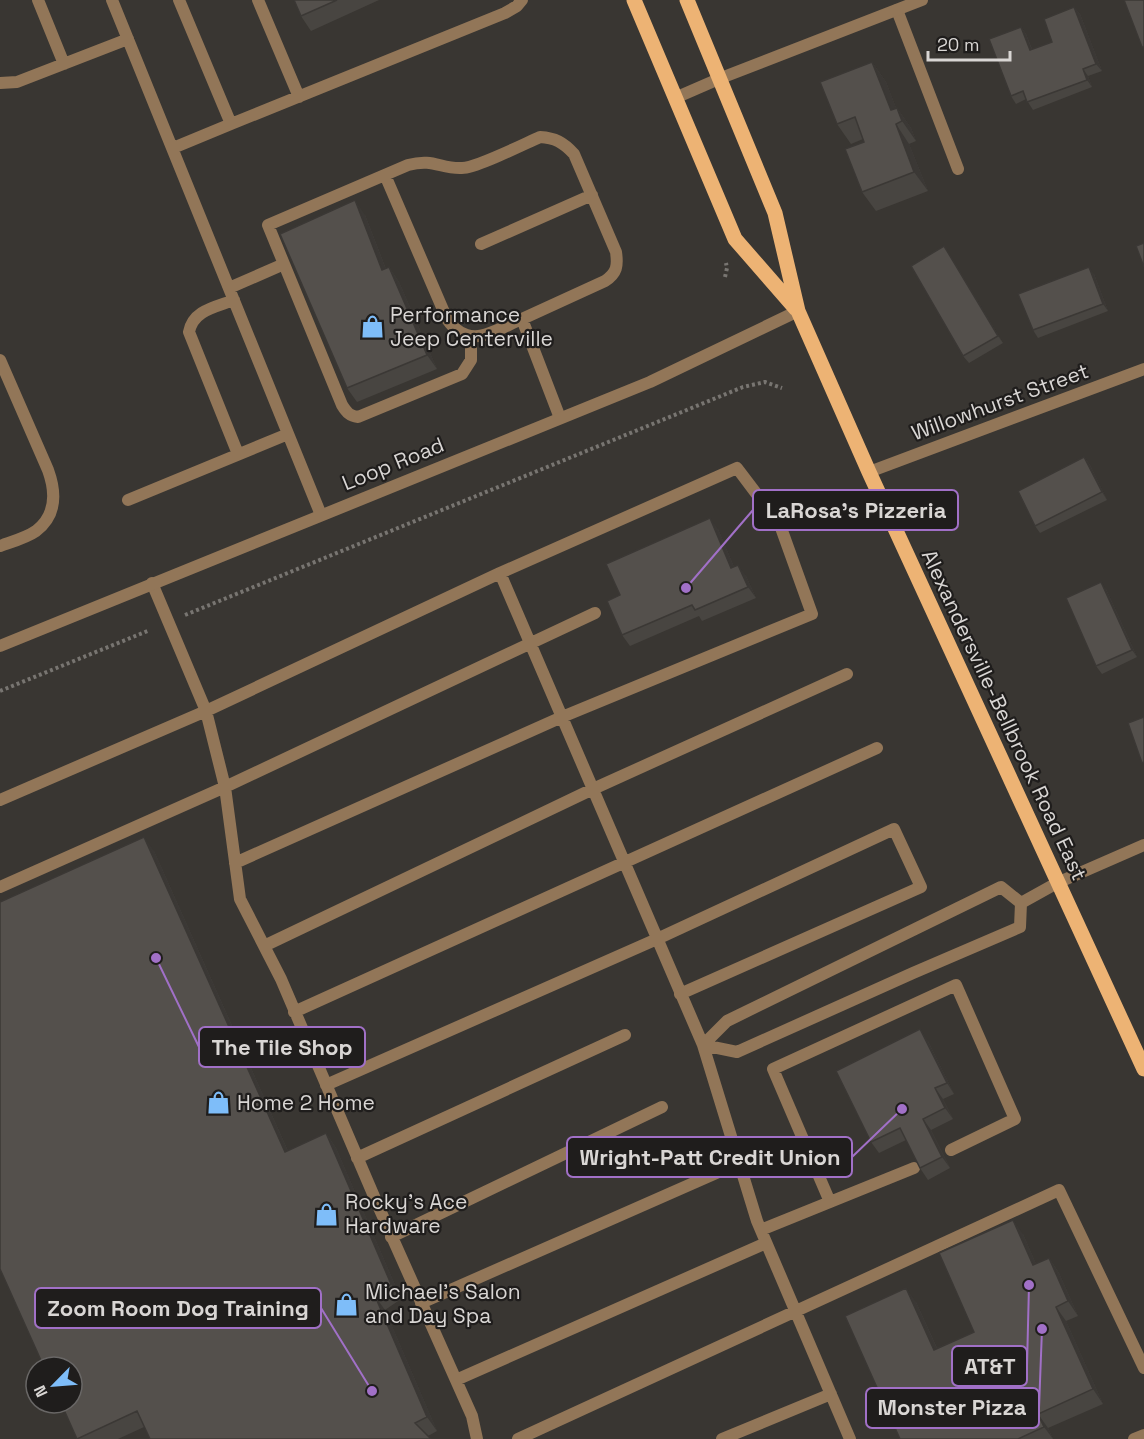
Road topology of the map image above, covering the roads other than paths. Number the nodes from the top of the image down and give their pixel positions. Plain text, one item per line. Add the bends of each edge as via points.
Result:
1 (38, 0) edge
2 (112, 0) edge
3 (179, 0) edge
4 (258, 0) edge
5 (522, 0) edge
6 (634, 0) edge
7 (687, 0) edge
8 (922, 0) edge
9 (897, 10) junction
10 (128, 39) junction
11 (64, 64) junction
12 (721, 78) junction
13 (0, 82) edge
14 (298, 97) junction
15 (675, 98) junction
16 (231, 124) junction
17 (173, 148) junction
18 (958, 169) dead end
19 (385, 175) junction
20 (592, 195) junction
21 (481, 244) dead end
22 (284, 264) junction
23 (229, 288) junction
24 (234, 300) junction
25 (798, 312) junction
26 (522, 319) junction
27 (471, 338) junction
28 (0, 360) edge
29 (1144, 369) edge
30 (560, 418) junction
31 (288, 434) junction
32 (238, 454) junction
33 (869, 472) junction
34 (128, 500) dead end
35 (321, 515) junction
36 (0, 546) edge
37 (500, 573) junction
38 (152, 583) junction
39 (595, 613) dead end
40 (530, 642) junction
41 (0, 646) edge
42 (848, 674) dead end
43 (206, 711) junction
44 (562, 717) junction
45 (877, 748) dead end
46 (225, 788) junction
47 (593, 789) junction
48 (0, 800) edge
49 (1144, 845) edge
50 (235, 863) junction
51 (624, 863) junction
52 (1057, 883) junction
53 (0, 886) edge
54 (1022, 903) junction
55 (657, 939) junction
56 (264, 946) junction
57 (680, 994) junction
58 (294, 1012) junction
59 (625, 1035) dead end
60 (703, 1045) junction
61 (1144, 1069) edge
62 (326, 1085) junction
63 (662, 1107) dead end
64 (951, 1150) dead end
65 (357, 1158) junction
66 (739, 1163) junction
67 (914, 1168) edge
68 (830, 1202) junction
69 (761, 1230) junction
70 (391, 1237) junction
71 (766, 1243) junction
72 (421, 1304) junction
73 (796, 1312) junction
74 (1144, 1368) edge
75 (456, 1380) junction
76 (831, 1394) junction
77 (1144, 1435) edge
78 (477, 1439) edge
79 (518, 1439) edge
80 (722, 1439) edge
81 (850, 1439) edge
82 (1134, 1439) edge

1 - 11 street
2 - 10 street
3 - 16 street
4 - 14 street
5 - 14 street via 505,13
6 - 15 main road, Alexandersville-Bellbrook Road East
7 - 12 main road, Alexandersville-Bellbrook Road East
8 - 9 street
9 - 12 street
9 - 18 street
10 - 11 street
10 - 17 street
11 - 13 street via 17,82
12 - 15 street
12 - 25 main road, Alexandersville-Bellbrook Road East via 775,213
14 - 16 street
15 - 25 main road, Alexandersville-Bellbrook Road East via 735,239
16 - 17 street
17 - 23 street
19 - 20 street via 423,161 465,168 540,137 553,138 574,153
19 - 22 street via 268,225
19 - 27 street via 447,319 454,330
20 - 21 street
20 - 26 street via 616,252 618,264 614,274
22 - 23 street
22 - 27 street via 342,405 352,417 462,374 471,360
23 - 24 street
24 - 31 street
24 - 32 street via 202,312 189,332
25 - 30 street, Loop Road via 650,382
25 - 33 main road, Alexandersville-Bellbrook Road East
26 - 27 street
26 - 30 street
28 - 36 street via 54,488 54,504 35,532
29 - 33 street, Willowhurst Street
30 - 35 street, Loop Road
31 - 32 street
31 - 35 street
32 - 34 street
33 - 52 main road, Alexandersville-Bellbrook Road East
35 - 38 street, Loop Road
37 - 40 street
37 - 43 street
37 - 44 street via 737,468 780,525 812,614
38 - 41 street, Loop Road
38 - 43 street
39 - 40 street
40 - 44 street
40 - 46 street
42 - 47 street
43 - 46 street
43 - 48 street
44 - 47 street
44 - 50 street
45 - 51 street
46 - 50 street
46 - 53 street
47 - 51 street
47 - 56 street
49 - 52 street
50 - 56 street via 240,899
51 - 55 street
51 - 58 street
52 - 54 street
52 - 61 main road, Alexandersville-Bellbrook Road East
54 - 60 street via 1001,887 727,1021
54 - 60 street via 1020,927 737,1052
55 - 57 street
55 - 57 street via 894,829 921,887
55 - 62 street
56 - 58 street
57 - 60 street
58 - 62 street
59 - 65 street
60 - 66 street
62 - 65 street
63 - 70 street
64 - 68 street via 1015,1119 956,985 773,1069
65 - 70 street
66 - 69 street
66 - 72 street
67 - 68 street
68 - 69 street
69 - 71 street
70 - 72 street
71 - 73 street
71 - 75 street
72 - 75 street
73 - 74 street via 1059,1190
73 - 76 street
73 - 79 street
75 - 78 street via 472,1416
76 - 80 street
76 - 81 street
77 - 82 street

